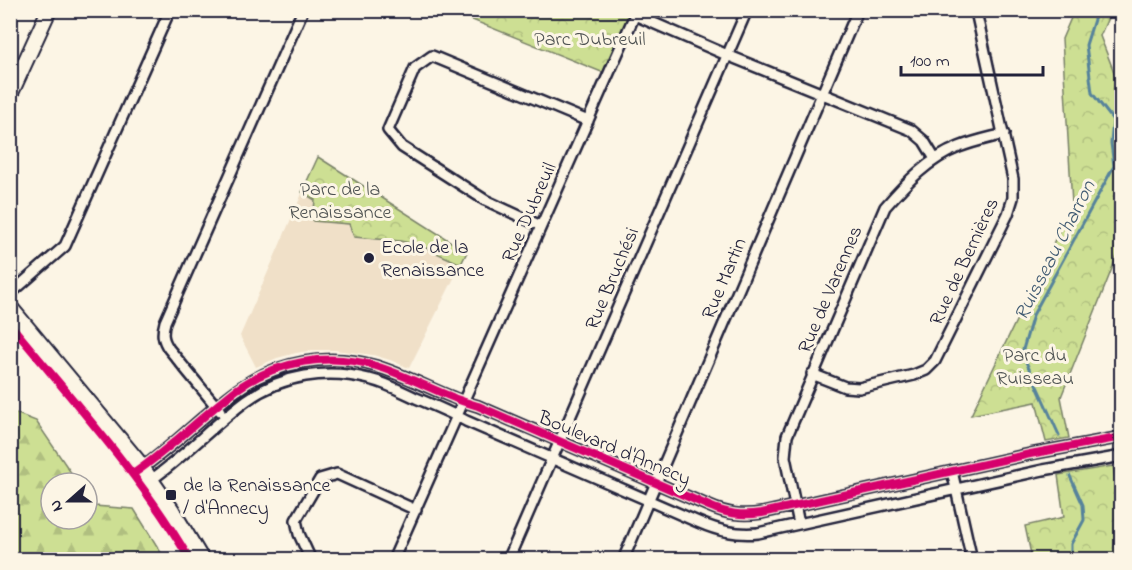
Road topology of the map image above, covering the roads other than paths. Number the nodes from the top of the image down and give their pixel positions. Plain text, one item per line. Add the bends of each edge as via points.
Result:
1 (49, 10) edge
2 (170, 10) edge
3 (303, 10) edge
4 (747, 10) edge
5 (858, 10) edge
6 (978, 10) edge
7 (636, 13) edge
8 (728, 55) junction
9 (15, 71) edge
10 (822, 93) junction
11 (10, 95) edge
12 (588, 121) junction
13 (1004, 134) junction
14 (935, 159) junction
15 (541, 226) junction
16 (10, 294) edge
17 (10, 307) edge
18 (812, 374) junction
19 (463, 401) junction
20 (217, 407) junction
21 (458, 416) junction
22 (226, 418) junction
23 (1122, 437) edge
24 (560, 441) junction
25 (1122, 456) edge
26 (552, 458) junction
27 (142, 468) junction
28 (952, 471) junction
29 (151, 480) junction
30 (656, 483) junction
31 (956, 489) junction
32 (648, 501) junction
33 (795, 506) junction
34 (416, 510) junction
35 (799, 524) junction
36 (201, 560) edge
37 (311, 560) edge
38 (393, 560) edge
39 (508, 560) edge
40 (623, 560) edge
41 (972, 560) edge

1 - 9 street
2 - 16 street via 65,246
3 - 20 street via 162,333 163,341
4 - 8 street, Rue Bruchési
5 - 10 street, Rue Martin
6 - 13 street, Rue de Bernières
7 - 8 street
7 - 12 street, Rue Dubreuil
8 - 10 street
8 - 24 street, Rue Bruchési
9 - 11 street
10 - 14 street via 911,130 924,141
10 - 30 street, Rue Martin
12 - 15 street, Rue Dubreuil
12 - 15 street via 432,56 415,68 388,130 402,147 485,200
13 - 14 street, Rue de Varennes via 959,147
13 - 18 street, Rue de Bernières via 1014,179 1013,198 935,361 914,375 859,388 845,387
14 - 18 street, Rue de Varennes via 910,178 885,207
15 - 19 street, Rue Dubreuil
17 - 27 street
18 - 33 street, Rue de Varennes via 786,436 785,457
19 - 20 street, Boulevard d'Annecy via 377,366 327,360 294,363 273,370 249,382
19 - 21 street, Rue Dubreuil
19 - 24 street, Boulevard d'Annecy
20 - 22 street
20 - 27 street, Boulevard d'Annecy
21 - 22 street, Boulevard d'Annecy via 383,383 329,374 308,375 274,385
21 - 26 street, Boulevard d'Annecy
21 - 34 street, Rue Dubreuil
22 - 29 street, Boulevard d'Annecy
23 - 28 street, Boulevard d'Annecy
24 - 26 street, Rue Bruchési
24 - 30 street, Boulevard d'Annecy
25 - 31 street, Boulevard d'Annecy
26 - 32 street, Boulevard d'Annecy
26 - 39 street, Rue Bruchési
27 - 29 street
28 - 31 street
28 - 33 street, Boulevard d'Annecy
29 - 36 street
30 - 32 street, Rue Martin
30 - 33 street, Boulevard d'Annecy via 730,514
31 - 35 street, Boulevard d'Annecy
31 - 41 street
32 - 35 street, Boulevard d'Annecy via 736,534
32 - 40 street, Rue Martin
33 - 35 street, Rue de Varennes
34 - 37 street via 337,474 320,479 296,520
34 - 38 street, Rue Dubreuil

